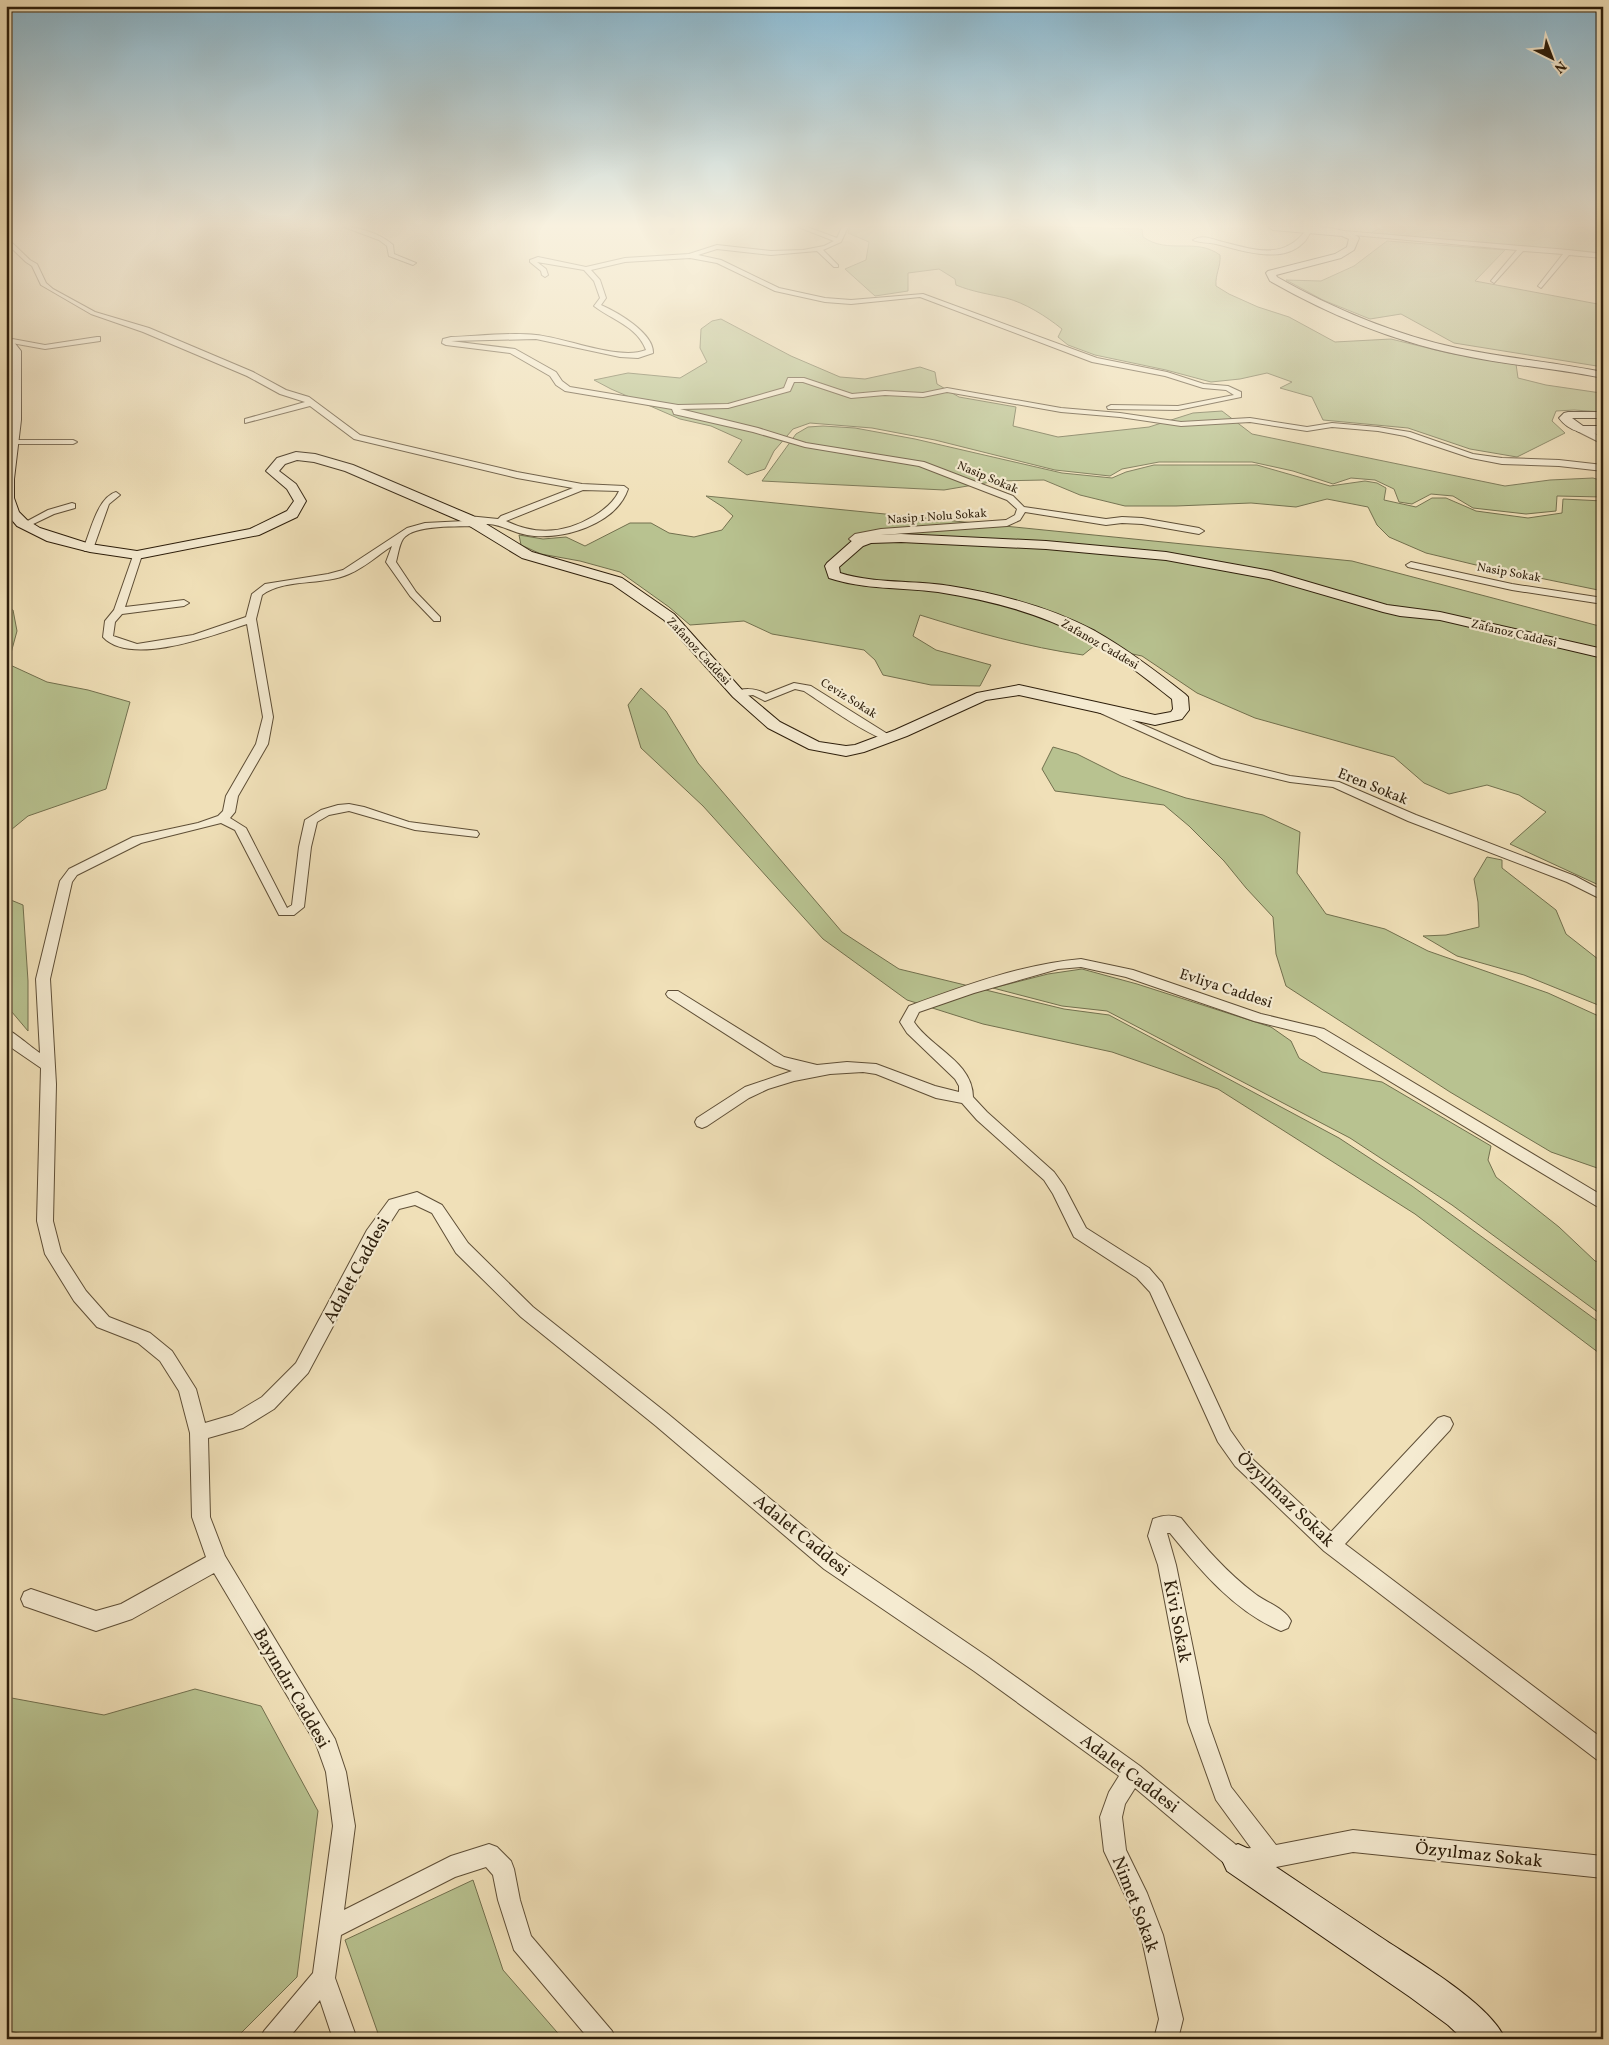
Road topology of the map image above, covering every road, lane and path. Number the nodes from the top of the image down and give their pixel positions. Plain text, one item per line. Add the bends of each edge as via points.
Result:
1 (121, 322) edge
2 (626, 322) edge
3 (993, 322) edge
4 (1365, 322) edge
5 (7, 339) edge
6 (97, 339) dead end
7 (1603, 375) edge
8 (311, 403) junction
9 (676, 407) junction
10 (1055, 409) junction
11 (1602, 415) edge
12 (248, 421) dead end
13 (1580, 429) junction
14 (1603, 430) edge
15 (13, 442) junction
16 (73, 442) dead end
17 (1603, 442) edge
18 (1603, 468) edge
19 (582, 487) junction
20 (7, 492) edge
21 (116, 495) dead end
22 (72, 506) dead end
23 (1021, 509) junction
24 (472, 521) junction
25 (500, 522) junction
26 (24, 526) junction
27 (1199, 531) dead end
28 (399, 538) junction
29 (858, 543) junction
30 (88, 549) junction
31 (138, 554) junction
32 (1411, 565) dead end
33 (1603, 601) edge
34 (184, 603) dead end
35 (119, 611) junction
36 (251, 619) junction
37 (437, 619) dead end
38 (1603, 654) edge
39 (738, 694) junction
40 (1100, 709) junction
41 (888, 738) junction
42 (222, 819) junction
43 (473, 834) dead end
44 (1603, 896) edge
45 (672, 994) dead end
46 (6, 1034) edge
47 (48, 1066) junction
48 (822, 1070) junction
49 (966, 1098) junction
50 (702, 1122) dead end
51 (1603, 1204) edge
52 (1444, 1424) dead end
53 (199, 1433) junction
54 (1331, 1545) junction
55 (217, 1562) junction
56 (31, 1599) dead end
57 (1281, 1621) dead end
58 (1603, 1752) edge
59 (1133, 1773) junction
60 (1271, 1857) junction
61 (1238, 1860) junction
62 (1603, 1867) edge
63 (330, 1928) junction
64 (324, 1978) junction
65 (272, 2039) edge
66 (345, 2039) edge
67 (604, 2039) edge
68 (1166, 2039) edge
69 (1488, 2039) edge

1 - 8 street via 250,374
2 - 9 street via 644,339 650,351 638,356 620,355 536,337 451,339 446,343 512,351 553,374 568,388
3 - 10 street via 1094,360 1167,374 1203,386 1228,388 1238,394 1227,400 1178,408
4 - 7 street via 1398,335 1456,350
5 - 6 street via 44,347
5 - 15 street via 16,351
8 - 12 street
8 - 19 street via 357,437
9 - 10 street via 728,406 787,389 791,380 804,380 851,396 885,393 923,395 947,390
9 - 23 street, Nasip Sokak via 677,412 689,416 805,445 921,464 1010,498
10 - 18 street via 1181,424 1250,420 1307,429 1332,425 1378,429 1407,434 1472,456
11 - 13 street via 1568,415 1565,418 1571,426
13 - 14 street
13 - 17 street
15 - 16 street
15 - 20 street
19 - 25 street
19 - 25 street via 624,489 611,508 590,524 571,531 550,536 532,534
20 - 26 street via 12,513
21 - 30 street via 103,505
22 - 26 street via 51,512
23 - 27 street, Nasip Sokak via 1106,522 1142,521
23 - 29 street, Nasip 1 Nolu Sokak via 1018,518 1007,523 881,532 858,536 854,539
24 - 25 street
24 - 28 street via 425,526 410,530
24 - 31 street, Zafanoz Caddesi via 349,468 296,456 281,461 272,471 292,487 300,501 292,514 254,532
24 - 39 street, Zafanoz Caddesi via 527,555 617,582 669,617
26 - 30 street
28 - 36 street via 346,572 268,586 256,594
28 - 37 street via 391,562 413,594
29 - 38 street, Zafanoz Caddesi via 869,539 911,538 1046,545 1166,556 1271,575 1383,608 1440,616
29 - 40 street, Zafanoz Caddesi via 832,566 834,575 856,582 931,587 998,600 1060,620 1136,663 1180,697 1181,703 1181,710 1176,716 1155,720
30 - 31 street
31 - 35 street
32 - 33 street, Nasip Sokak via 1512,587
34 - 35 street
35 - 36 street via 110,622 108,637 120,644 137,647 195,638
36 - 42 street via 268,717 262,744 232,796 229,812
39 - 41 street, Ceviz Sokak via 755,692 765,698 794,686 807,688
39 - 41 street, Zafanoz Caddesi via 774,725 815,746 846,751
40 - 41 street, Zafanoz Caddesi via 1019,690 1009,691 982,696
40 - 44 street, Eren Sokak via 1217,762 1290,779 1335,784 1429,825 1571,879
42 - 43 street via 240,828 283,912 298,907 311,820 325,811 361,808 406,825
42 - 47 street, Bayındır Caddesi via 137,840 73,872 66,881 43,979
45 - 48 street via 779,1061
46 - 47 street
47 - 53 street, Bayındır Caddesi via 45,1220 53,1254 80,1296 103,1322 144,1338 166,1356 187,1389
48 - 49 street via 854,1066 872,1068 947,1097
48 - 50 street via 777,1079 748,1092
49 - 51 street, Evliya Caddesi via 966,1086 960,1075 907,1022 914,1009 970,988 1058,965 1081,963 1128,973 1259,1018 1320,1032
49 - 54 street, Özyılmaz Sokak via 1049,1176 1080,1232 1143,1273 1156,1288 1224,1436 1241,1460
52 - 54 street
53 - 55 street, Bayındır Caddesi via 201,1517
53 - 59 street, Adalet Caddesi via 237,1422 268,1403 302,1368 373,1235 394,1204 417,1198 437,1209 462,1248 527,1312 831,1562
54 - 58 street, Özyılmaz Sokak
55 - 56 street via 125,1612 96,1620
55 - 63 street, Bayındır Caddesi via 316,1722 336,1772 344,1826
57 - 60 street, Kivi Sokak via 1260,1611 1204,1562 1174,1524 1160,1525 1157,1536 1167,1566 1198,1722 1223,1793
59 - 61 street, Adalet Caddesi
59 - 68 street, Nimet Sokak via 1116,1799 1112,1817 1115,1851 1152,1935 1171,2019
60 - 61 street, Özyılmaz Sokak
60 - 62 street, Özyılmaz Sokak via 1353,1841
61 - 69 street, Adalet Caddesi via 1422,1985
63 - 64 street, Bayındır Caddesi
63 - 67 street via 451,1867 489,1855 503,1869 522,1942
64 - 65 street
64 - 66 street, Bayındır Caddesi

